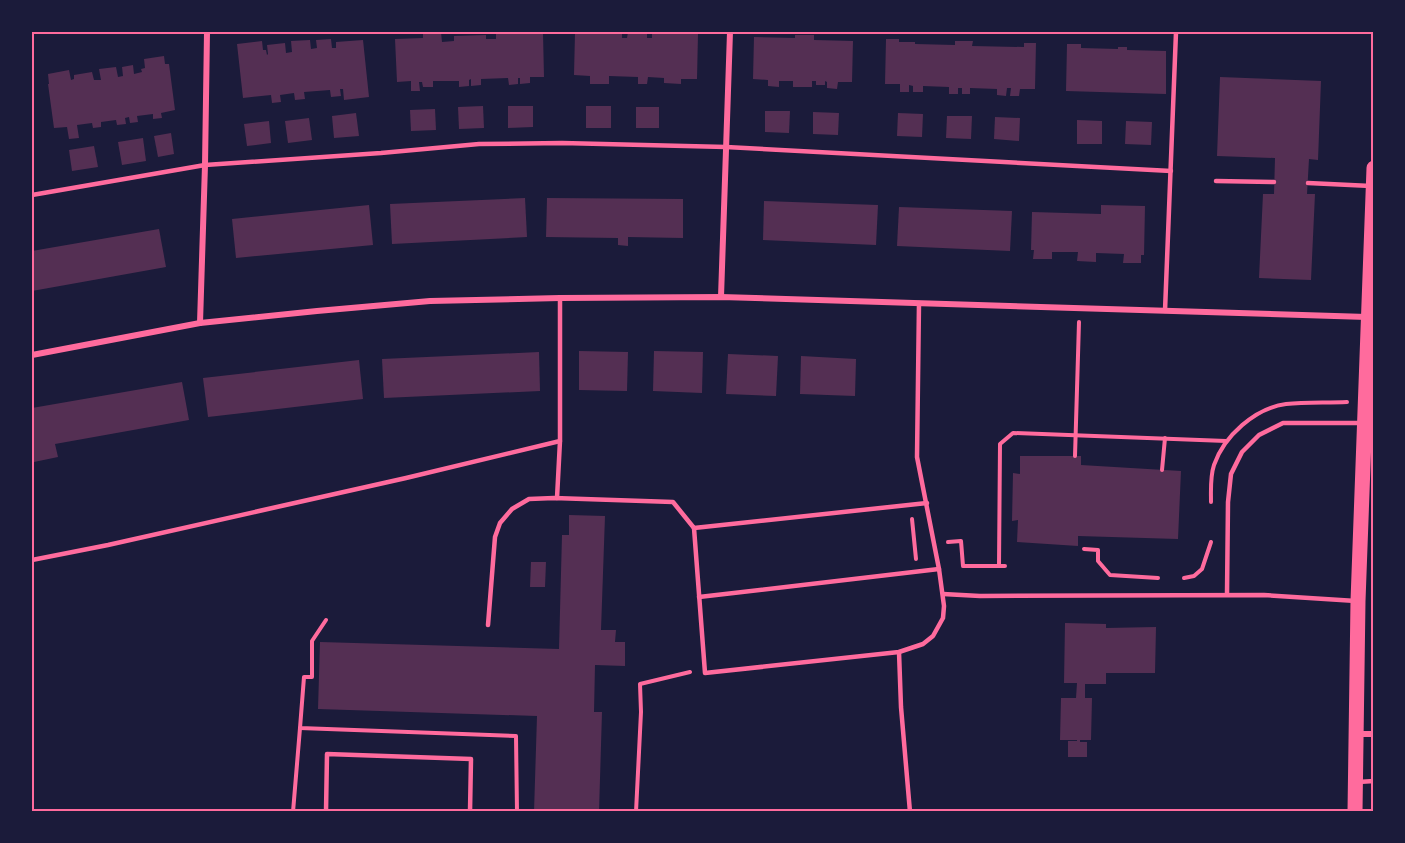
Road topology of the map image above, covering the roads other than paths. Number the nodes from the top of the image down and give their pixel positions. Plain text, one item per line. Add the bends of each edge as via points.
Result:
1 (207, 32) edge
2 (730, 32) edge
3 (1176, 32) edge
4 (726, 147) junction
5 (205, 165) junction
6 (1374, 168) edge
7 (1171, 171) junction
8 (1216, 181) dead end
9 (1274, 182) dead end
10 (1308, 183) dead end
11 (1373, 187) edge
12 (32, 195) edge
13 (721, 297) junction
14 (560, 298) junction
15 (919, 303) junction
16 (1165, 311) junction
17 (1368, 317) junction
18 (200, 323) junction
19 (32, 356) edge
20 (1370, 386) edge
21 (1365, 423) junction
22 (560, 441) junction
23 (557, 498) junction
24 (927, 503) junction
25 (694, 528) junction
26 (32, 560) edge
27 (939, 569) junction
28 (943, 594) junction
29 (1227, 594) junction
30 (699, 597) junction
31 (1358, 601) junction
32 (488, 625) dead end
33 (899, 652) junction
34 (1357, 734) junction
35 (1374, 734) edge
36 (1374, 781) edge
37 (1356, 782) junction
38 (326, 812) edge
39 (470, 812) edge
40 (910, 812) edge
41 (1354, 812) edge

1 - 5 street
2 - 4 street
3 - 7 lane
4 - 5 lane via 479,144
4 - 7 lane
4 - 13 street
5 - 12 lane
5 - 18 street
6 - 11 main road
7 - 16 lane
8 - 9 lane
10 - 11 lane
11 - 17 main road
13 - 14 street
13 - 15 street
14 - 18 street via 430,302
14 - 22 lane
15 - 16 street
15 - 24 lane via 917,457
16 - 17 street
17 - 20 main road
18 - 19 street
20 - 21 main road
21 - 29 lane via 1283,423 1259,435 1242,452 1231,474 1228,502
21 - 31 main road
22 - 23 lane
22 - 26 lane
23 - 25 lane via 673,502
23 - 32 lane via 529,499 512,508 500,523 495,537
24 - 25 lane
24 - 27 lane
25 - 30 lane
27 - 28 lane
27 - 30 lane
28 - 29 lane
28 - 33 lane via 943,618 933,636
29 - 31 lane
30 - 33 lane via 705,673
31 - 34 main road
33 - 40 lane
34 - 35 street
34 - 37 main road
36 - 37 lane
37 - 41 main road
38 - 39 lane via 327,754 471,759

